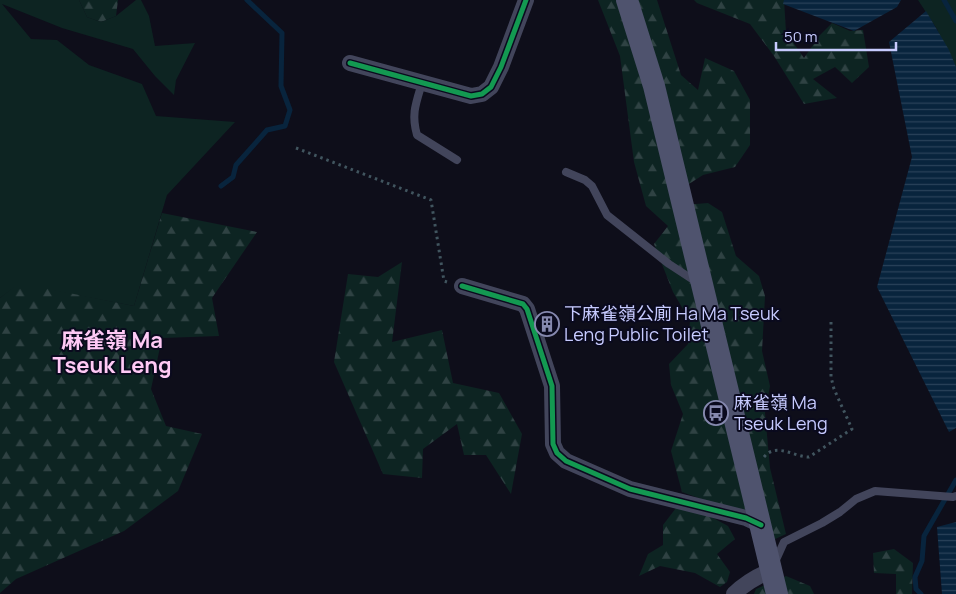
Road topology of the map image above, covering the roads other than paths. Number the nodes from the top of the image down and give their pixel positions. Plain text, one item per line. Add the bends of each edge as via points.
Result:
1 (526, 0) edge
2 (627, 0) edge
3 (350, 63) dead end
4 (422, 82) junction
5 (457, 160) dead end
6 (566, 172) dead end
7 (462, 286) road end
8 (703, 286) junction
9 (954, 496) edge
10 (762, 525) junction
11 (772, 570) junction
12 (734, 594) edge
13 (778, 594) edge

1 - 4 street via 491,87 482,94 471,96
2 - 8 main road via 654,86
3 - 4 street
4 - 5 lane via 413,111 417,135
6 - 8 lane via 592,186 607,216
7 - 10 street via 523,304 527,309 552,386 553,444 556,453 566,461 630,489 746,518
8 - 10 main road
9 - 11 lane via 875,491 784,542
10 - 11 main road
11 - 12 street via 759,575
11 - 13 main road

